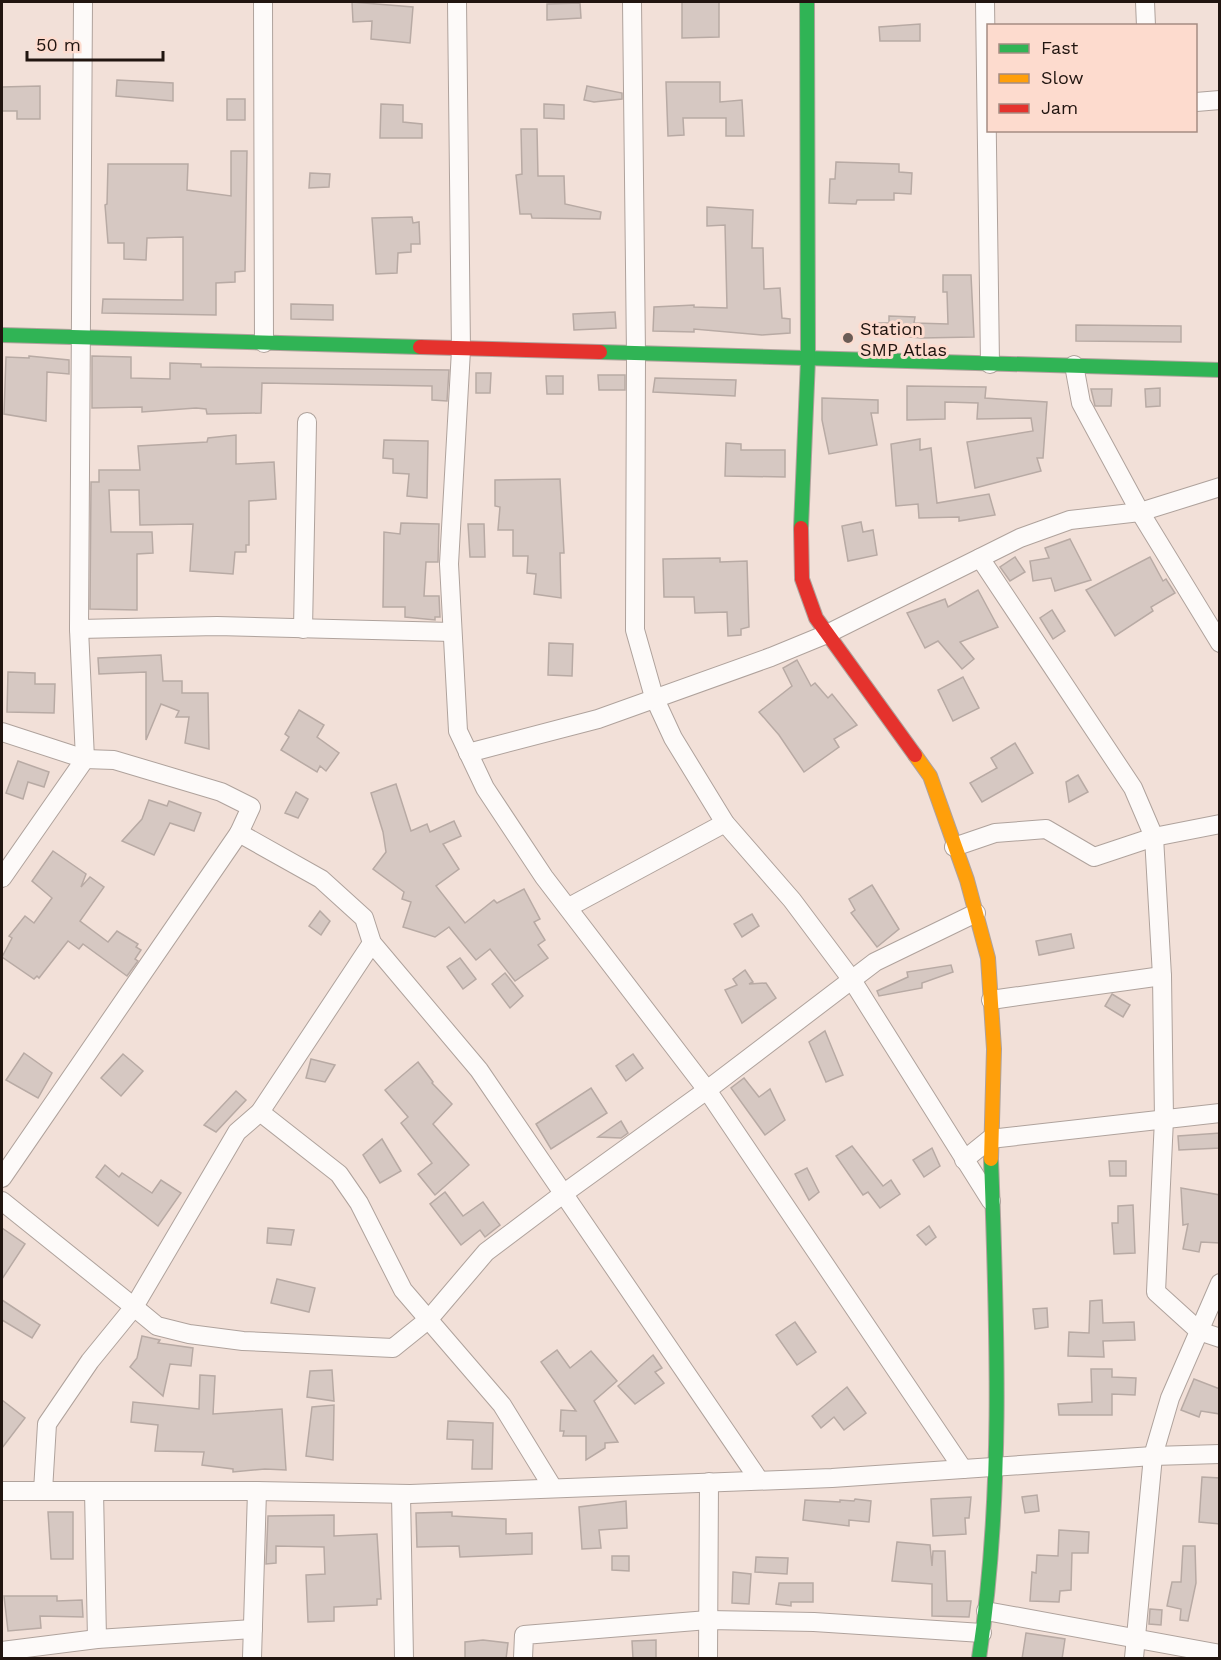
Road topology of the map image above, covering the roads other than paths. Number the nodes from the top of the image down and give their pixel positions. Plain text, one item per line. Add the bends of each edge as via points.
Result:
1 (83, 2) edge
2 (263, 2) edge
3 (457, 2) edge
4 (632, 2) edge
5 (807, 2) edge
6 (985, 2) edge
7 (1145, 2) edge
8 (1146, 24) edge
9 (1220, 100) edge
10 (1197, 102) edge
11 (2, 335) edge
12 (82, 336) junction
13 (264, 343) junction
14 (461, 350) junction
15 (636, 354) junction
16 (808, 359) junction
17 (990, 364) junction
18 (1074, 365) junction
19 (1220, 370) edge
20 (307, 422) dead end
21 (1220, 487) edge
22 (1140, 512) junction
23 (980, 558) junction
24 (79, 629) junction
25 (303, 629) junction
26 (452, 632) junction
27 (827, 634) junction
28 (1220, 643) edge
29 (654, 698) junction
30 (2, 732) edge
31 (468, 753) junction
32 (85, 759) junction
33 (725, 823) junction
34 (1220, 824) edge
35 (239, 833) junction
36 (1154, 837) junction
37 (954, 847) junction
38 (2, 878) edge
39 (569, 907) junction
40 (976, 914) junction
41 (372, 943) junction
42 (1162, 976) junction
43 (852, 980) junction
44 (991, 1000) junction
45 (706, 1090) junction
46 (260, 1112) junction
47 (1220, 1113) edge
48 (1164, 1119) junction
49 (990, 1138) junction
50 (964, 1160) junction
51 (2, 1178) edge
52 (563, 1194) junction
53 (2, 1201) edge
54 (992, 1202) junction
55 (1220, 1282) edge
56 (134, 1307) junction
57 (429, 1320) junction
58 (1199, 1331) junction
59 (1220, 1338) edge
60 (1220, 1454) edge
61 (1154, 1456) junction
62 (994, 1467) junction
63 (963, 1469) junction
64 (759, 1480) junction
65 (709, 1482) junction
66 (553, 1488) junction
67 (2, 1491) edge
68 (43, 1491) junction
69 (94, 1491) junction
70 (257, 1491) junction
71 (401, 1494) junction
72 (986, 1611) junction
73 (708, 1620) junction
74 (253, 1629) junction
75 (982, 1633) junction
76 (1134, 1638) junction
77 (97, 1639) junction
78 (2, 1651) edge
79 (1220, 1654) edge
80 (252, 1659) edge
81 (404, 1659) edge
82 (523, 1659) edge
83 (708, 1659) edge
84 (979, 1659) edge
85 (1134, 1659) edge

1 - 12 street
2 - 13 street
3 - 14 street
4 - 15 street
5 - 16 street
6 - 17 street
7 - 8 street
9 - 10 street
11 - 12 street
12 - 13 street
12 - 24 street
13 - 14 street
14 - 15 street
14 - 26 street via 449,564
15 - 16 street
15 - 29 street via 635,630
16 - 17 street
16 - 27 street via 800,504 802,579 816,618
17 - 18 street
18 - 19 street
18 - 22 street via 1081,403
20 - 25 street
21 - 22 street
22 - 23 street via 1070,520
22 - 28 street
23 - 27 street
23 - 36 street via 1133,788
24 - 25 street
24 - 32 street
25 - 26 street
26 - 31 street via 458,731
27 - 29 street
27 - 37 street via 930,776
29 - 31 street via 598,719
29 - 33 street via 673,738
30 - 32 street
31 - 39 street via 485,788 544,877
32 - 35 street via 114,760 221,792 251,807
32 - 38 street
33 - 39 street
33 - 43 street via 792,900
34 - 36 street
35 - 41 street via 321,879 364,918
35 - 51 street
36 - 37 street via 1094,857 1046,830 995,833
36 - 42 street
37 - 40 street
39 - 45 street
40 - 43 street via 875,962
40 - 44 street via 988,958
41 - 46 street
41 - 52 street via 478,1070
42 - 44 street
42 - 48 street
43 - 45 street
43 - 50 street
44 - 49 street via 994,1049
45 - 52 street
45 - 63 street
46 - 56 street via 237,1132
46 - 57 street via 339,1174 359,1203 404,1290
47 - 48 street
48 - 49 street
48 - 58 street via 1156,1292
49 - 50 street
49 - 54 street
50 - 54 street
52 - 57 street via 486,1252
52 - 64 street
53 - 56 street
54 - 62 street via 997,1336
55 - 58 street
56 - 57 street via 157,1326 189,1334 353,1347 393,1348
56 - 68 street via 90,1361 47,1424
57 - 66 street via 502,1405
58 - 59 street
58 - 61 street via 1170,1398
60 - 61 street
61 - 62 street
61 - 76 street
62 - 63 street
62 - 72 street
63 - 64 street
64 - 65 street
65 - 66 street
65 - 73 street
66 - 71 street
67 - 68 street
68 - 69 street
69 - 70 street
69 - 77 street
70 - 71 street
70 - 74 street
71 - 81 street
72 - 75 street
72 - 76 street
73 - 75 street via 814,1622
73 - 82 street via 524,1635
73 - 83 street
74 - 77 street
74 - 80 street
75 - 84 street
76 - 79 street
76 - 85 street
77 - 78 street

